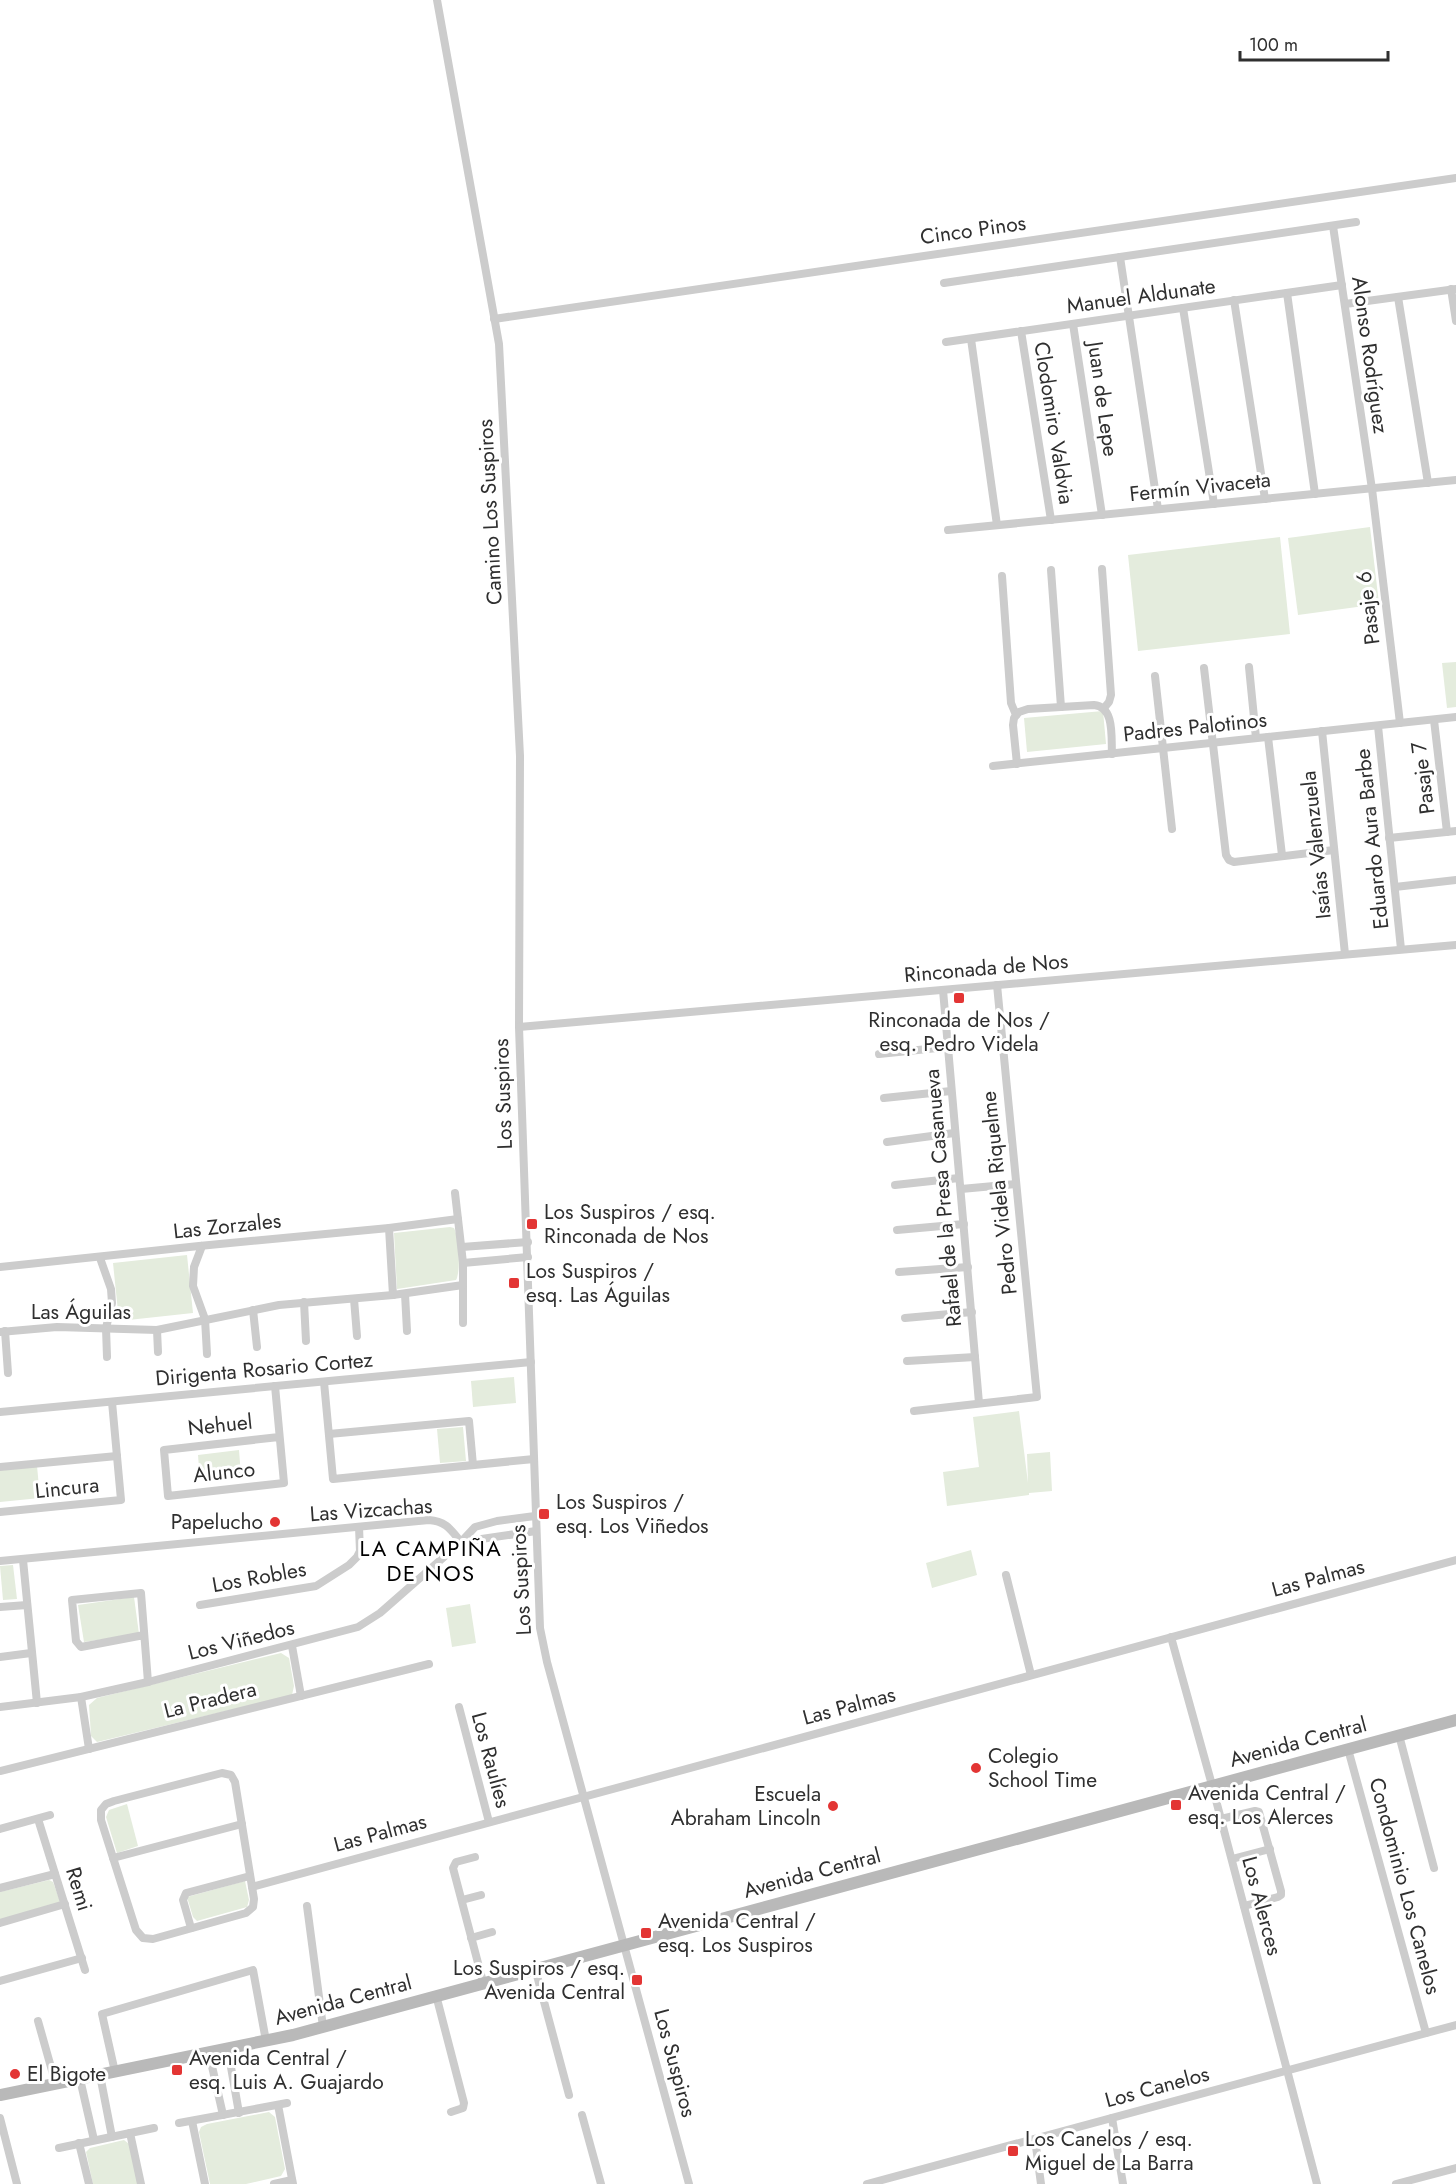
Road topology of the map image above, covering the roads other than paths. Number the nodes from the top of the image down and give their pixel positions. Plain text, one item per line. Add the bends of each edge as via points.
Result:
1 (437, 0) edge
2 (1456, 178) edge
3 (1356, 222) dead end
4 (1334, 226) junction
5 (1120, 257) junction
6 (944, 283) dead end
7 (1342, 285) junction
8 (1454, 289) edge
9 (1287, 293) junction
10 (1398, 297) junction
11 (1234, 300) junction
12 (1345, 304) junction
13 (1183, 308) junction
14 (1129, 316) junction
15 (494, 319) junction
16 (1456, 321) edge
17 (1073, 324) junction
18 (1021, 331) junction
19 (971, 339) junction
20 (946, 342) dead end
21 (1456, 480) edge
22 (1428, 483) junction
23 (1372, 489) junction
24 (1315, 494) junction
25 (1265, 499) junction
26 (1214, 504) junction
27 (1158, 509) junction
28 (1101, 515) junction
29 (1051, 520) junction
30 (998, 525) junction
31 (948, 530) dead end
32 (1101, 569) dead end
33 (1051, 570) dead end
34 (1002, 576) dead end
35 (1249, 667) dead end
36 (1204, 668) dead end
37 (1155, 676) dead end
38 (1061, 707) junction
39 (1104, 708) junction
40 (1016, 715) junction
41 (1456, 717) edge
42 (1434, 720) junction
43 (1400, 723) junction
44 (1377, 726) junction
45 (1322, 731) junction
46 (1268, 737) junction
47 (1256, 738) junction
48 (1212, 743) junction
49 (1163, 748) junction
50 (1112, 754) junction
51 (1017, 764) junction
52 (993, 766) dead end
53 (1172, 830) dead end
54 (1452, 831) edge
55 (1389, 838) junction
56 (1334, 850) junction
57 (1282, 855) junction
58 (1456, 880) edge
59 (1395, 887) junction
60 (1456, 945) edge
61 (1401, 949) junction
62 (1345, 954) junction
63 (997, 985) junction
64 (943, 990) junction
65 (519, 1027) junction
66 (947, 1047) junction
67 (879, 1054) dead end
68 (951, 1091) junction
69 (884, 1098) dead end
70 (954, 1133) junction
71 (886, 1142) dead end
72 (959, 1178) junction
73 (1016, 1184) junction
74 (896, 1185) dead end
75 (961, 1189) junction
76 (455, 1193) dead end
77 (458, 1219) junction
78 (964, 1224) junction
79 (389, 1228) junction
80 (897, 1230) dead end
81 (528, 1242) junction
82 (202, 1246) junction
83 (462, 1247) junction
84 (528, 1257) junction
85 (100, 1258) junction
86 (463, 1263) junction
87 (0, 1267) edge
88 (968, 1267) junction
89 (899, 1272) dead end
90 (463, 1285) junction
91 (405, 1294) junction
92 (393, 1295) junction
93 (354, 1299) junction
94 (304, 1302) junction
95 (253, 1310) junction
96 (972, 1312) junction
97 (905, 1318) dead end
98 (205, 1319) junction
99 (463, 1323) dead end
100 (106, 1328) junction
101 (157, 1330) junction
102 (407, 1331) dead end
103 (3, 1332) edge
104 (357, 1336) dead end
105 (306, 1341) dead end
106 (257, 1347) dead end
107 (158, 1352) dead end
108 (207, 1354) dead end
109 (975, 1356) junction
110 (107, 1357) dead end
111 (907, 1361) dead end
112 (531, 1362) junction
113 (8, 1372) dead end
114 (324, 1382) junction
115 (275, 1386) junction
116 (112, 1402) junction
117 (980, 1403) junction
118 (914, 1411) dead end
119 (0, 1412) edge
120 (329, 1434) junction
121 (279, 1437) junction
122 (117, 1456) junction
123 (534, 1459) junction
124 (473, 1465) junction
125 (0, 1467) edge
126 (168, 1496) joint
127 (0, 1512) edge
128 (535, 1516) junction
129 (359, 1527) junction
130 (536, 1532) junction
131 (461, 1542) junction
132 (23, 1560) junction
133 (1456, 1560) edge
134 (0, 1561) edge
135 (1006, 1575) dead end
136 (27, 1605) junction
137 (200, 1605) dead end
138 (0, 1607) edge
139 (144, 1635) junction
140 (1171, 1637) junction
141 (292, 1646) junction
142 (32, 1653) junction
143 (0, 1657) edge
144 (429, 1664) dead end
145 (1031, 1675) junction
146 (148, 1682) junction
147 (301, 1696) junction
148 (81, 1697) junction
149 (37, 1703) junction
150 (0, 1707) edge
151 (459, 1707) dead end
152 (1456, 1720) edge
153 (1399, 1735) junction
154 (89, 1749) junction
155 (1348, 1749) junction
156 (0, 1772) edge
157 (1212, 1785) junction
158 (584, 1796) junction
159 (50, 1815) dead end
160 (38, 1819) junction
161 (1221, 1819) junction
162 (489, 1822) junction
163 (242, 1824) junction
164 (0, 1829) edge
165 (1270, 1849) junction
166 (474, 1857) dead end
167 (113, 1858) junction
168 (1232, 1859) junction
169 (1434, 1868) dead end
170 (56, 1874) junction
171 (250, 1876) junction
172 (252, 1887) junction
173 (0, 1888) edge
174 (481, 1895) dead end
175 (462, 1900) junction
176 (65, 1904) junction
177 (307, 1906) dead end
178 (1244, 1906) junction
179 (0, 1923) edge
180 (191, 1928) junction
181 (492, 1932) dead end
182 (471, 1938) junction
183 (624, 1944) junction
184 (81, 1958) junction
185 (536, 1968) junction
186 (85, 1970) dead end
187 (0, 1982) edge
188 (483, 1982) junction
189 (436, 1995) junction
190 (38, 2021) dead end
191 (1456, 2025) edge
192 (323, 2027) junction
193 (1426, 2033) junction
194 (266, 2041) junction
195 (228, 2050) junction
196 (209, 2053) junction
197 (1287, 2070) junction
198 (115, 2072) junction
199 (100, 2075) junction
200 (80, 2079) junction
201 (56, 2085) junction
202 (0, 2095) edge
203 (569, 2095) dead end
204 (287, 2103) dead end
205 (278, 2105) junction
206 (450, 2112) dead end
207 (239, 2113) junction
208 (223, 2115) junction
209 (582, 2115) dead end
210 (0, 2118) edge
211 (1112, 2118) junction
212 (192, 2121) junction
213 (179, 2123) dead end
214 (154, 2127) dead end
215 (130, 2133) junction
216 (112, 2137) junction
217 (1035, 2139) junction
218 (94, 2140) junction
219 (80, 2144) junction
220 (59, 2148) dead end
221 (1456, 2168) edge
222 (293, 2182) edge
223 (17, 2184) edge
224 (89, 2184) edge
225 (141, 2184) edge
226 (206, 2184) edge
227 (274, 2184) edge
228 (601, 2184) edge
229 (689, 2184) edge
230 (867, 2184) edge
231 (1041, 2184) edge
232 (1123, 2184) edge
233 (1317, 2184) edge
234 (1396, 2184) edge

1 - 15 street, Camino Los Suspiros
2 - 15 street, Cinco Pinos
3 - 4 street
4 - 5 street
4 - 7 street, Alonso Rodríguez
5 - 6 street
5 - 14 street
7 - 9 street, Manuel Aldunate
7 - 12 street, Alonso Rodríguez
8 - 10 street
8 - 16 street
9 - 11 street, Manuel Aldunate
9 - 24 street
10 - 12 street
10 - 22 street
11 - 13 street, Manuel Aldunate
11 - 25 street
12 - 23 street, Alonso Rodríguez
13 - 14 street, Manuel Aldunate
13 - 26 street
14 - 17 street, Manuel Aldunate
14 - 27 street
15 - 65 street, Camino Los Suspiros via 499,344 520,756
17 - 18 street, Manuel Aldunate
17 - 28 street, Juan de Lepe
18 - 19 street, Manuel Aldunate
18 - 29 street, Clodomiro Valdvia
19 - 20 street, Manuel Aldunate
19 - 30 street
21 - 22 street, Fermín Vivaceta
22 - 23 street, Fermín Vivaceta
23 - 24 street, Fermín Vivaceta
23 - 43 street, Pasaje 6
24 - 25 street, Fermín Vivaceta
25 - 26 street, Fermín Vivaceta
26 - 27 street, Fermín Vivaceta
27 - 28 street, Fermín Vivaceta
28 - 29 street, Fermín Vivaceta
29 - 30 street, Fermín Vivaceta
30 - 31 street, Fermín Vivaceta
32 - 39 street via 1111,695
33 - 38 street
34 - 40 street via 1011,703
35 - 47 street
36 - 48 street
37 - 49 street
38 - 39 street
38 - 40 street via 1023,710
39 - 50 street via 1109,718
40 - 51 street via 1013,725
41 - 42 street, Padres Palotinos
42 - 43 street, Padres Palotinos
42 - 54 street, Pasaje 7
43 - 44 street, Padres Palotinos
44 - 45 street, Padres Palotinos
44 - 55 street, Eduardo Aura Barbe
45 - 46 street, Padres Palotinos
45 - 56 street, Isaías Valenzuela
46 - 47 street, Padres Palotinos
46 - 57 street
47 - 48 street, Padres Palotinos
48 - 49 street, Padres Palotinos
48 - 57 street via 1229,860
49 - 50 street, Padres Palotinos
49 - 53 street
50 - 51 street, Padres Palotinos
51 - 52 street, Padres Palotinos
54 - 55 street
55 - 59 street, Eduardo Aura Barbe
56 - 57 street
56 - 62 street, Isaías Valenzuela
58 - 59 street
59 - 61 street, Eduardo Aura Barbe
60 - 61 street, Rinconada de Nos
61 - 62 street, Rinconada de Nos
62 - 63 street, Rinconada de Nos
63 - 64 street, Rinconada de Nos
63 - 73 street, Pedro Videla Riquelme
64 - 65 street, Rinconada de Nos
64 - 66 street, Rafael de la Presa Casanueva
65 - 81 street, Los Suspiros
66 - 67 street
66 - 68 street, Rafael de la Presa Casanueva
68 - 69 street
68 - 70 street, Rafael de la Presa Casanueva
70 - 71 street
70 - 72 street, Rafael de la Presa Casanueva
72 - 74 street
72 - 75 street, Rafael de la Presa Casanueva
73 - 75 street
73 - 117 street, Pedro Videla Riquelme via 1037,1397
75 - 78 street, Rafael de la Presa Casanueva
76 - 77 street
77 - 79 street, Las Zorzales
77 - 83 street
78 - 80 street
78 - 88 street, Rafael de la Presa Casanueva
79 - 82 street, Las Zorzales
79 - 92 street
81 - 83 street
81 - 84 street, Los Suspiros
82 - 85 street, Las Zorzales
82 - 98 street via 195,1262 193,1286
83 - 86 street
84 - 86 street
84 - 112 street, Los Suspiros
85 - 87 street, Las Zorzales
85 - 100 street via 111,1289
86 - 90 street
88 - 89 street
88 - 96 street, Rafael de la Presa Casanueva
90 - 91 street, Las Águilas
90 - 99 street
91 - 92 street, Las Águilas
91 - 102 street
92 - 93 street, Las Águilas
93 - 94 street, Las Águilas
93 - 104 street
94 - 95 street, Las Águilas
94 - 105 street
95 - 98 street, Las Águilas
95 - 106 street
96 - 97 street
96 - 109 street, Rafael de la Presa Casanueva
98 - 101 street, Las Águilas
98 - 108 street
100 - 101 street, Las Águilas
100 - 103 street, Las Águilas
100 - 110 street
101 - 107 street, Las Águilas
103 - 113 street, Las Águilas
109 - 111 street
109 - 117 street, Rafael de la Presa Casanueva
112 - 114 street, Dirigenta Rosario Cortez
112 - 123 street, Los Suspiros
114 - 115 street, Dirigenta Rosario Cortez
114 - 120 street
115 - 116 street, Dirigenta Rosario Cortez
115 - 121 street
116 - 119 street, Dirigenta Rosario Cortez
116 - 122 street
117 - 118 street
120 - 124 street via 469,1421
120 - 124 street via 333,1479
121 - 126 street, Nehuel via 164,1450
121 - 126 street, Alunco via 284,1483
122 - 125 street
122 - 127 street, Lincura via 121,1500
123 - 124 street
123 - 128 street, Los Suspiros
128 - 130 street, Los Suspiros
128 - 131 street, Los Viñedos via 483,1524
129 - 131 street, Las Vizcachas via 440,1521
129 - 132 street, Las Vizcachas
129 - 137 street, Los Robles via 357,1557 316,1586
130 - 131 street
130 - 158 street, Los Suspiros via 543,1645
131 - 141 street, Los Viñedos via 372,1619 342,1633
132 - 134 street, Las Vizcachas
132 - 136 street
133 - 140 street, Las Palmas
135 - 145 street
136 - 138 street
136 - 142 street
139 - 139 street via 141,1593 72,1600 76,1641 81,1647
139 - 146 street
140 - 145 street, Las Palmas
140 - 157 street, Los Alerces
141 - 146 street, Los Viñedos
141 - 147 street
142 - 143 street
142 - 149 street
144 - 147 street, La Pradera
145 - 158 street, Las Palmas
146 - 148 street, Los Viñedos
147 - 154 street, La Pradera
148 - 149 street, Los Viñedos
148 - 154 street
149 - 150 street, Los Viñedos
151 - 162 street, Los Raulíes
152 - 153 street, Avenida Central
153 - 155 street, Avenida Central
153 - 169 street
154 - 156 street, La Pradera
155 - 157 street, Avenida Central
155 - 193 street, Condominio Los Canelos
157 - 161 street, Los Alerces
157 - 183 street, Avenida Central
158 - 162 street, Las Palmas
158 - 183 street, Los Suspiros
159 - 160 street
160 - 164 street
160 - 170 street, Remi
161 - 165 street via 1258,1811
161 - 168 street, Los Alerces
162 - 172 street, Las Palmas
163 - 167 street
163 - 167 street via 235,1782 227,1773 114,1801 103,1806 100,1813
163 - 171 street
165 - 168 street
165 - 178 street via 1281,1895
166 - 175 street via 453,1864
167 - 180 street via 140,1936 153,1939
168 - 178 street, Los Alerces
170 - 173 street
170 - 176 street, Remi
171 - 172 street
171 - 180 street via 186,1893 183,1900
172 - 180 street via 254,1903 249,1911
174 - 175 street
175 - 182 street
176 - 179 street
176 - 184 street, Remi
177 - 192 street
178 - 197 street, Los Alerces
181 - 182 street
182 - 188 street
183 - 185 street, Avenida Central
183 - 229 street, Los Suspiros
184 - 186 street, Remi
184 - 187 street
185 - 188 street, Avenida Central
185 - 203 street
188 - 189 street, Avenida Central
189 - 192 street, Avenida Central
189 - 206 street via 464,2103 463,2108
190 - 201 street
191 - 193 street, Los Canelos
192 - 194 street, Avenida Central
193 - 197 street, Los Canelos
194 - 195 street, Avenida Central
194 - 198 street via 253,1970 102,2014
195 - 196 street, Avenida Central
195 - 207 street
196 - 198 street, Avenida Central
196 - 208 street
197 - 211 street, Los Canelos
197 - 233 street, Los Alerces
198 - 199 street, Avenida Central
199 - 200 street, Avenida Central
199 - 216 street
200 - 201 street, Avenida Central
200 - 218 street
201 - 202 street, Avenida Central
204 - 205 street
205 - 207 street
205 - 222 street
207 - 208 street
208 - 212 street
209 - 228 street
210 - 223 street
211 - 217 street, Los Canelos
211 - 232 street
212 - 213 street
212 - 226 street
214 - 215 street
215 - 216 street
215 - 225 street
216 - 218 street
217 - 230 street, Los Canelos
217 - 231 street
218 - 219 street
219 - 220 street
219 - 224 street
221 - 234 street
222 - 227 street

